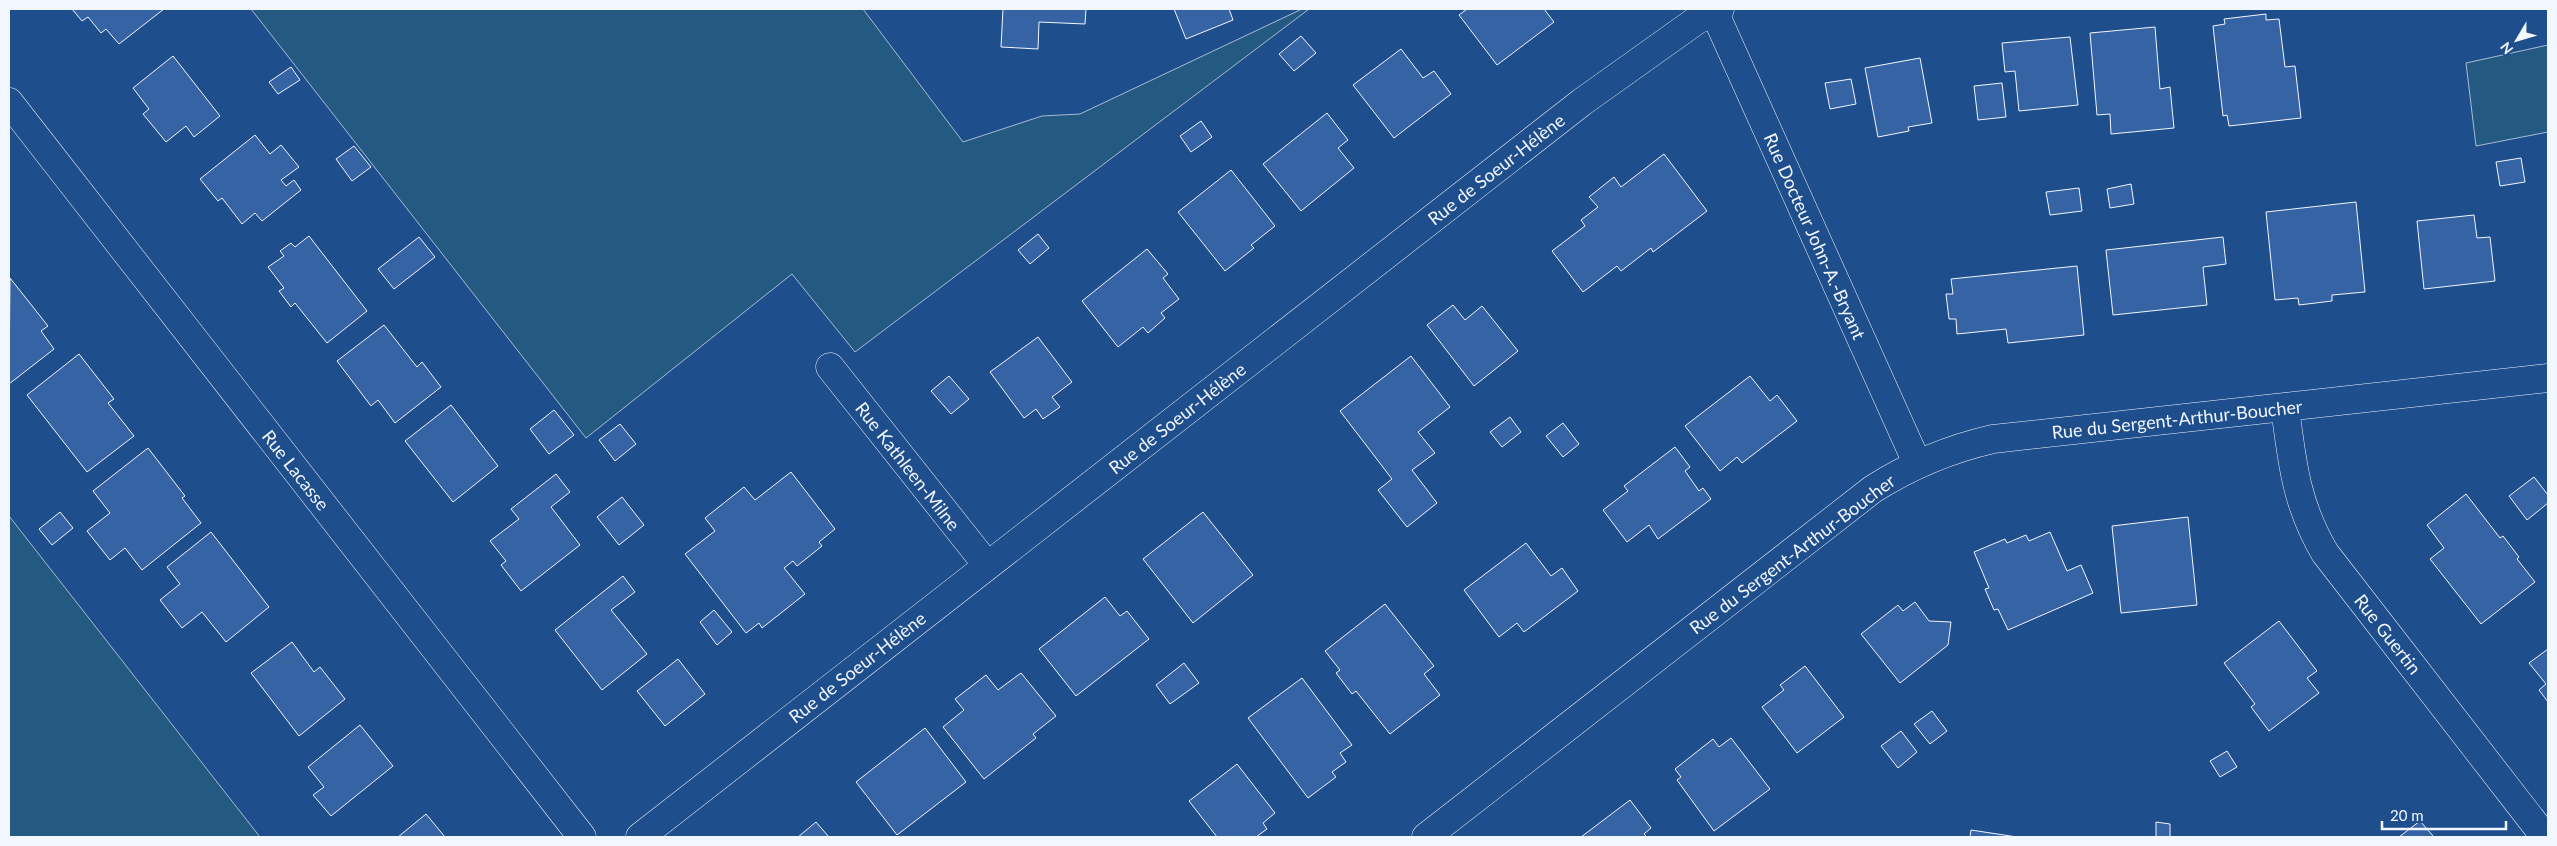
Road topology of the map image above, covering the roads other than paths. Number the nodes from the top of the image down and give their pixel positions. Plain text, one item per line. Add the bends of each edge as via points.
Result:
1 (1716, 10) edge
2 (9, 102) edge
3 (830, 367) dead end
4 (2548, 378) edge
5 (2284, 407) junction
6 (1917, 463) junction
7 (986, 566) junction
8 (582, 837) edge
9 (640, 837) edge
10 (1426, 837) edge
11 (2545, 837) edge

1 - 6 street, Rue Docteur John-A.-Bryant
1 - 7 street, Rue de Soeur-Hélène via 1655,48 1582,102
2 - 8 street, Rue Lacasse
3 - 7 street, Rue Kathleen-Milne
4 - 5 street, Rue du Sergent-Arthur-Boucher
5 - 6 street, Rue du Sergent-Arthur-Boucher via 1993,439
5 - 11 street, Rue Guertin via 2295,479 2311,530 2325,553
6 - 10 street, Rue du Sergent-Arthur-Boucher via 1873,489
7 - 9 street, Rue de Soeur-Hélène

